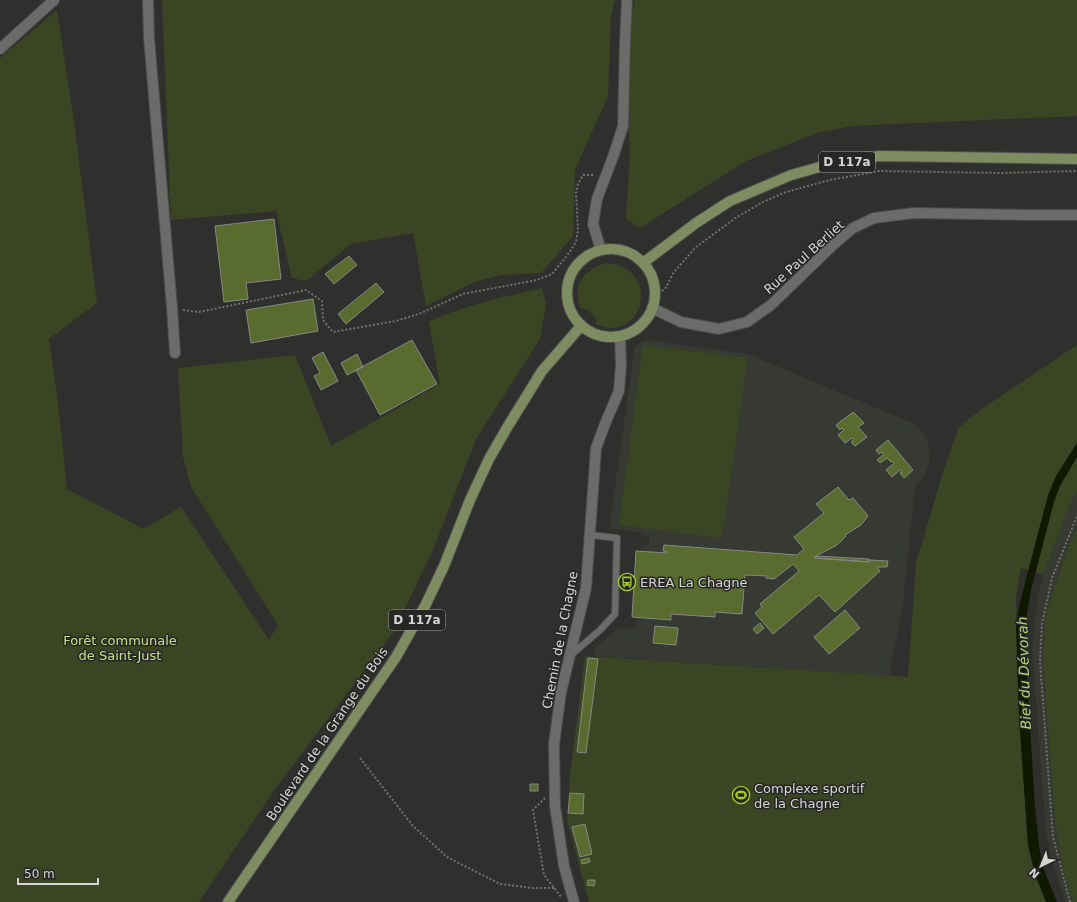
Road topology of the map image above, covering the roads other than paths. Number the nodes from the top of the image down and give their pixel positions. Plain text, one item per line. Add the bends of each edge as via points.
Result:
1 (54, 0) edge
2 (148, 0) edge
3 (628, 0) edge
4 (0, 49) edge
5 (1077, 159) edge
6 (1077, 215) edge
7 (601, 250) junction
8 (643, 263) junction
9 (652, 308) junction
10 (581, 326) junction
11 (620, 337) junction
12 (175, 353) dead end
13 (590, 535) junction
14 (570, 656) junction
15 (228, 902) edge
16 (574, 902) edge

1 - 4 street
2 - 12 street
3 - 7 street via 624,42 623,126 597,199 593,224
5 - 8 main road, D 117a via 879,156 827,165 792,175 730,201
6 - 9 street, Rue Paul Berliet via 914,213 874,218 853,228 771,304 747,322 719,329 681,322
7 - 8 main road via 623,251
7 - 10 main road via 582,260 568,282 569,308
8 - 9 main road via 654,283
9 - 11 main road via 645,321 634,331
10 - 11 main road via 599,336
10 - 15 main road, Boulevard de la Grange du Bois / D 117a via 542,371 489,459 444,566 396,657
11 - 13 street, Chemin de la Chagne via 619,391 596,448
13 - 14 street, Chemin de la Chagne via 586,588
13 - 14 lane via 618,538 615,614
14 - 16 street, Chemin de la Chagne via 561,692 554,744 555,806 564,866

